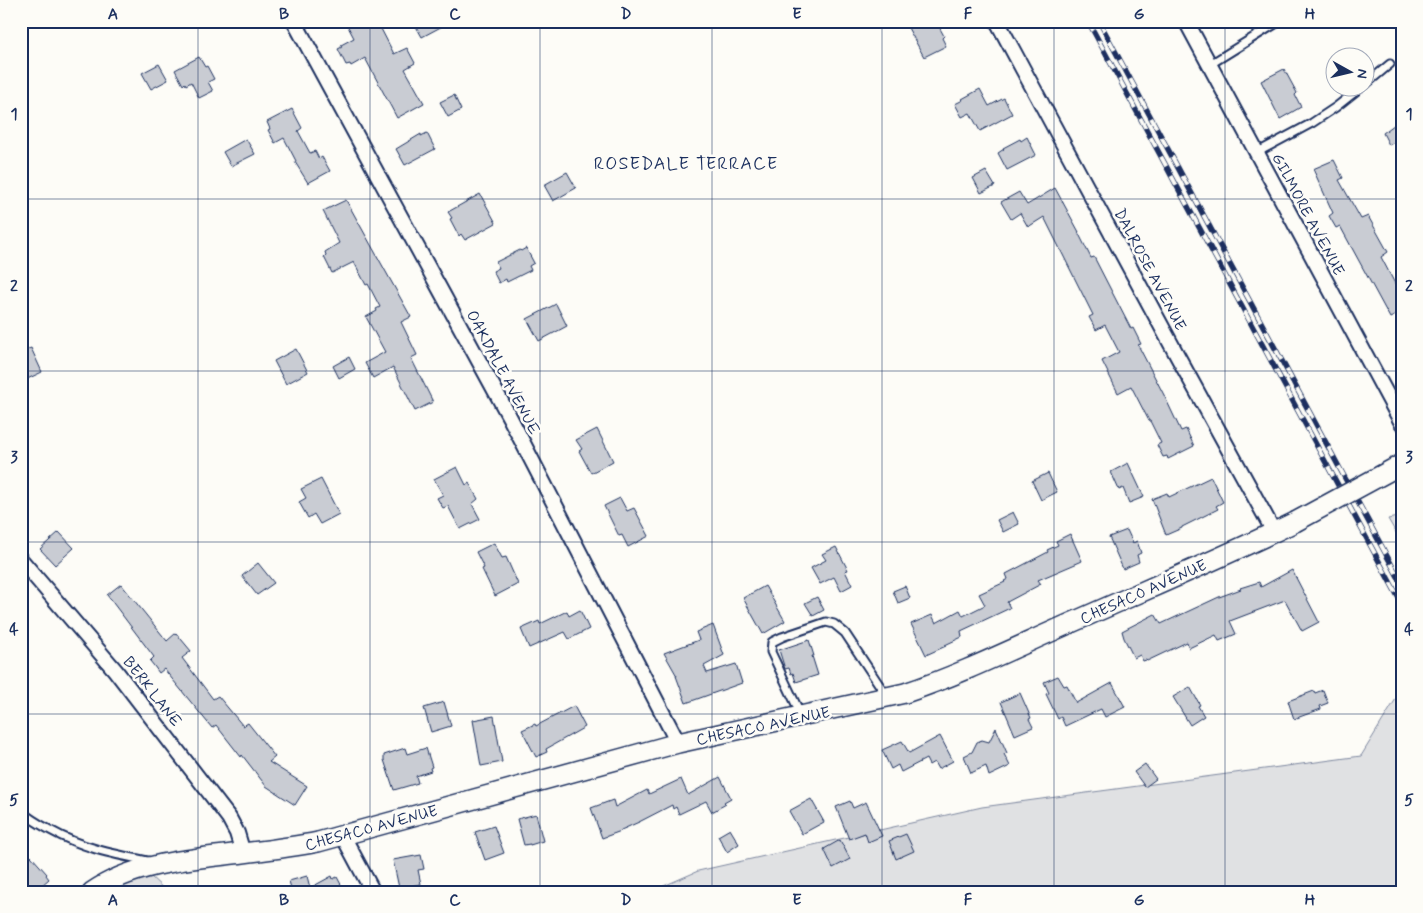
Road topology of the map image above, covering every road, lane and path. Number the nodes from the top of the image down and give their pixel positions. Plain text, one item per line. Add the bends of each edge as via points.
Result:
1 (294, 21) edge
2 (997, 21) edge
3 (1186, 21) edge
4 (1280, 21) edge
5 (1390, 64) dead end
6 (1209, 65) junction
7 (1376, 76) edge
8 (1347, 98) edge
9 (1256, 153) junction
10 (1402, 423) edge
11 (1402, 464) edge
12 (1274, 532) junction
13 (22, 561) edge
14 (888, 698) junction
15 (802, 716) junction
16 (678, 743) junction
17 (21, 811) edge
18 (343, 836) junction
19 (243, 853) junction
20 (161, 864) junction
21 (92, 892) edge
22 (373, 892) edge

1 - 16 street, OAKDALE AVENUE via 510,418
2 - 12 street, DALROSE AVENUE
3 - 6 street, GILMORE AVENUE
4 - 6 lane
5 - 7 lane
6 - 9 street, GILMORE AVENUE
8 - 9 lane via 1312,123
9 - 10 street, GILMORE AVENUE
11 - 12 street, CHESACO AVENUE, bridge
12 - 14 street, CHESACO AVENUE via 967,669
13 - 19 street, BERK LANE via 115,670 229,818
14 - 15 street, CHESACO AVENUE
14 - 15 lane via 846,633 826,622 772,642 771,652
15 - 16 street, CHESACO AVENUE
16 - 18 street, CHESACO AVENUE
17 - 20 lane via 29,819 61,836 95,850
18 - 19 street, CHESACO AVENUE
18 - 22 street
19 - 20 street, CHESACO AVENUE
20 - 21 street, CHESACO AVENUE via 111,881

